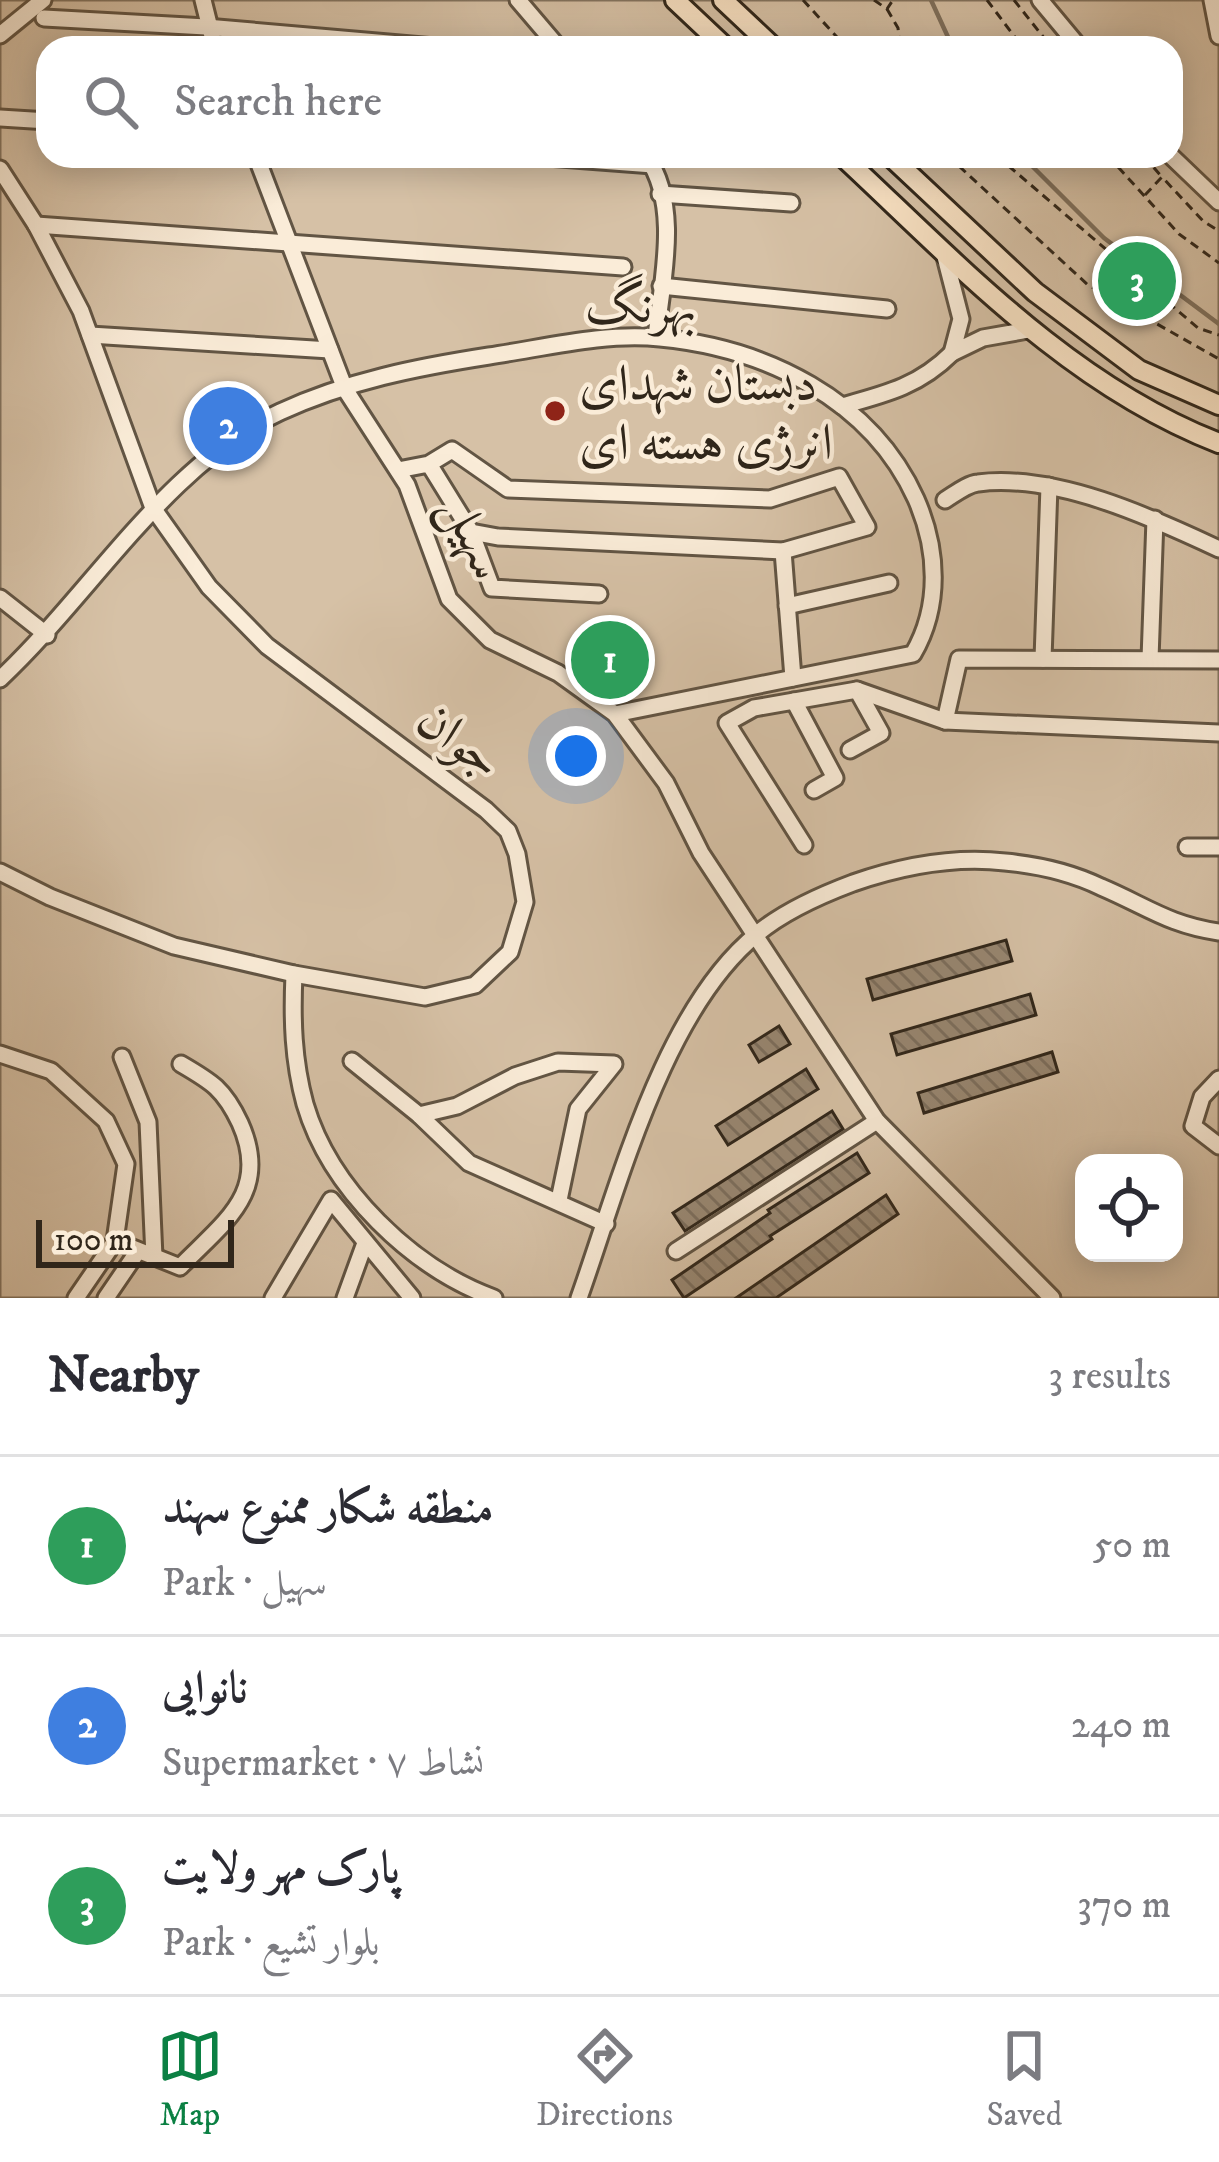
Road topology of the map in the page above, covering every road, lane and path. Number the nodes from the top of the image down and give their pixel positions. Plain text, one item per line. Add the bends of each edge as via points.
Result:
1 (203, 0) edge
2 (518, 0) edge
3 (675, 0) edge
4 (723, 0) edge
5 (803, 0) edge
6 (874, 0) edge
7 (893, 0) edge
8 (987, 0) edge
9 (1014, 0) edge
10 (1040, 0) edge
11 (1212, 0) edge
12 (44, 9) edge
13 (887, 9) junction
14 (206, 27) junction
15 (0, 35) edge
16 (209, 36) edge
17 (309, 36) edge
18 (549, 36) edge
19 (713, 36) edge
20 (761, 36) edge
21 (836, 36) edge
22 (899, 36) edge
23 (1015, 36) edge
24 (1042, 36) edge
25 (1070, 36) edge
26 (1219, 36) edge
27 (0, 118) edge
28 (36, 120) edge
29 (261, 168) edge
30 (652, 168) edge
31 (855, 168) edge
32 (903, 168) edge
33 (961, 168) edge
34 (1011, 168) edge
35 (1119, 168) edge
36 (1154, 168) edge
37 (1183, 168) edge
38 (0, 169) edge
39 (1162, 177) junction
40 (660, 194) junction
41 (1144, 196) junction
42 (1219, 202) edge
43 (791, 203) dead end
44 (37, 225) junction
45 (1219, 231) edge
46 (289, 242) junction
47 (943, 250) junction
48 (1219, 263) edge
49 (623, 267) dead end
50 (661, 286) junction
51 (887, 309) dead end
52 (1028, 330) junction
53 (90, 335) junction
54 (1219, 335) edge
55 (656, 337) junction
56 (330, 350) junction
57 (952, 353) junction
58 (1219, 358) edge
59 (345, 389) junction
60 (1219, 405) edge
61 (842, 406) junction
62 (1219, 443) edge
63 (429, 464) junction
64 (398, 470) junction
65 (1049, 486) junction
66 (945, 500) dead end
67 (154, 508) junction
68 (1155, 519) junction
69 (471, 532) junction
70 (1219, 549) edge
71 (783, 550) junction
72 (889, 583) dead end
73 (599, 594) dead end
74 (0, 598) edge
75 (787, 606) junction
76 (47, 634) junction
77 (1043, 658) junction
78 (1150, 659) junction
79 (1219, 660) edge
80 (793, 678) junction
81 (0, 679) edge
82 (860, 690) junction
83 (794, 701) junction
84 (615, 714) junction
85 (945, 721) junction
86 (1219, 733) edge
87 (850, 750) dead end
88 (814, 790) dead end
89 (804, 845) dead end
90 (1187, 847) dead end
91 (1219, 848) edge
92 (0, 872) edge
93 (1219, 932) edge
94 (757, 934) junction
95 (293, 974) junction
96 (0, 1054) edge
97 (122, 1057) dead end
98 (352, 1061) dead end
99 (181, 1064) dead end
100 (1219, 1079) edge
101 (419, 1115) junction
102 (877, 1121) junction
103 (1219, 1146) edge
104 (559, 1200) junction
105 (606, 1224) junction
106 (116, 1240) junction
107 (365, 1243) junction
108 (676, 1251) dead end
109 (146, 1254) junction
110 (459, 1292) edge
111 (76, 1298) edge
112 (106, 1298) edge
113 (273, 1298) edge
114 (344, 1298) edge
115 (412, 1298) edge
116 (494, 1298) edge
117 (579, 1298) edge
118 (1052, 1298) edge

1 - 14 street
2 - 18 street
3 - 19 main road
4 - 20 main road
5 - 21 path
6 - 13 path
7 - 13 path
8 - 23 path
9 - 24 path
10 - 25 street
11 - 26 street
12 - 14 street
12 - 15 street
13 - 22 path
14 - 16 street
14 - 17 street
27 - 28 street
29 - 46 street, سهیل
30 - 40 street
31 - 47 main road
32 - 60 main road via 1035,292 1139,370
33 - 58 path via 1088,285
34 - 54 path via 1198,328
35 - 41 path
36 - 39 path
37 - 42 street
38 - 44 street, جوان
39 - 41 path
39 - 45 path
40 - 43 street
40 - 50 street via 667,227
41 - 48 path
44 - 46 street
44 - 53 street, جوان
46 - 49 street
46 - 56 street, سهیل
47 - 52 main road
47 - 57 street via 962,319
50 - 51 street
50 - 55 street
52 - 57 street
52 - 62 main road via 1109,386
53 - 56 street
53 - 67 street, جوان
55 - 59 street, بهرنگ via 391,372
55 - 61 street, بهرنگ via 724,348 818,385
56 - 59 street, سهیل
57 - 61 street via 931,375
59 - 64 street, سهیل
59 - 67 street, بهرنگ via 279,412 198,464
61 - 80 street, بهرنگ via 905,475 929,529 928,628 913,654
63 - 64 street
63 - 69 street
63 - 71 street via 452,450 508,489 770,499 839,477 866,526
64 - 84 street, سهیل via 449,599 490,640 559,673
65 - 66 street via 974,483
65 - 68 street
65 - 77 street
67 - 76 street, بهرنگ
67 - 95 street, جوان via 209,587 267,646 486,810 517,854 525,902 510,952 475,985 425,997
68 - 70 street
68 - 78 street
69 - 71 street
69 - 73 street via 492,587
71 - 75 street
72 - 75 street
74 - 76 street
75 - 80 street
76 - 81 street, بهرنگ
77 - 78 street
77 - 85 street via 959,659
78 - 79 street
80 - 84 street, بهرنگ
82 - 83 street
82 - 85 street
82 - 87 street via 881,733
83 - 88 street via 835,778
83 - 89 street via 727,723
84 - 94 street, سهیل
85 - 86 street
90 - 91 street
92 - 95 street, جوان via 174,946
93 - 94 street via 1172,923 1054,871 948,860 826,893
94 - 102 street, سهیل
94 - 105 street via 684,1022
95 - 110 street via 292,1036 306,1106 337,1173
96 - 106 street via 51,1071 106,1121 126,1164
97 - 109 street via 148,1122
98 - 101 street
99 - 109 street via 220,1087 254,1163 231,1215 180,1267
100 - 103 street via 1202,1097 1193,1126
101 - 104 street via 470,1163
101 - 104 street via 558,1062 614,1064 578,1109
102 - 108 street
102 - 118 street, سهیل
104 - 105 street
105 - 117 street
106 - 109 street
106 - 111 street
107 - 113 street via 331,1200
107 - 114 street
107 - 115 street
109 - 112 street
110 - 116 street

